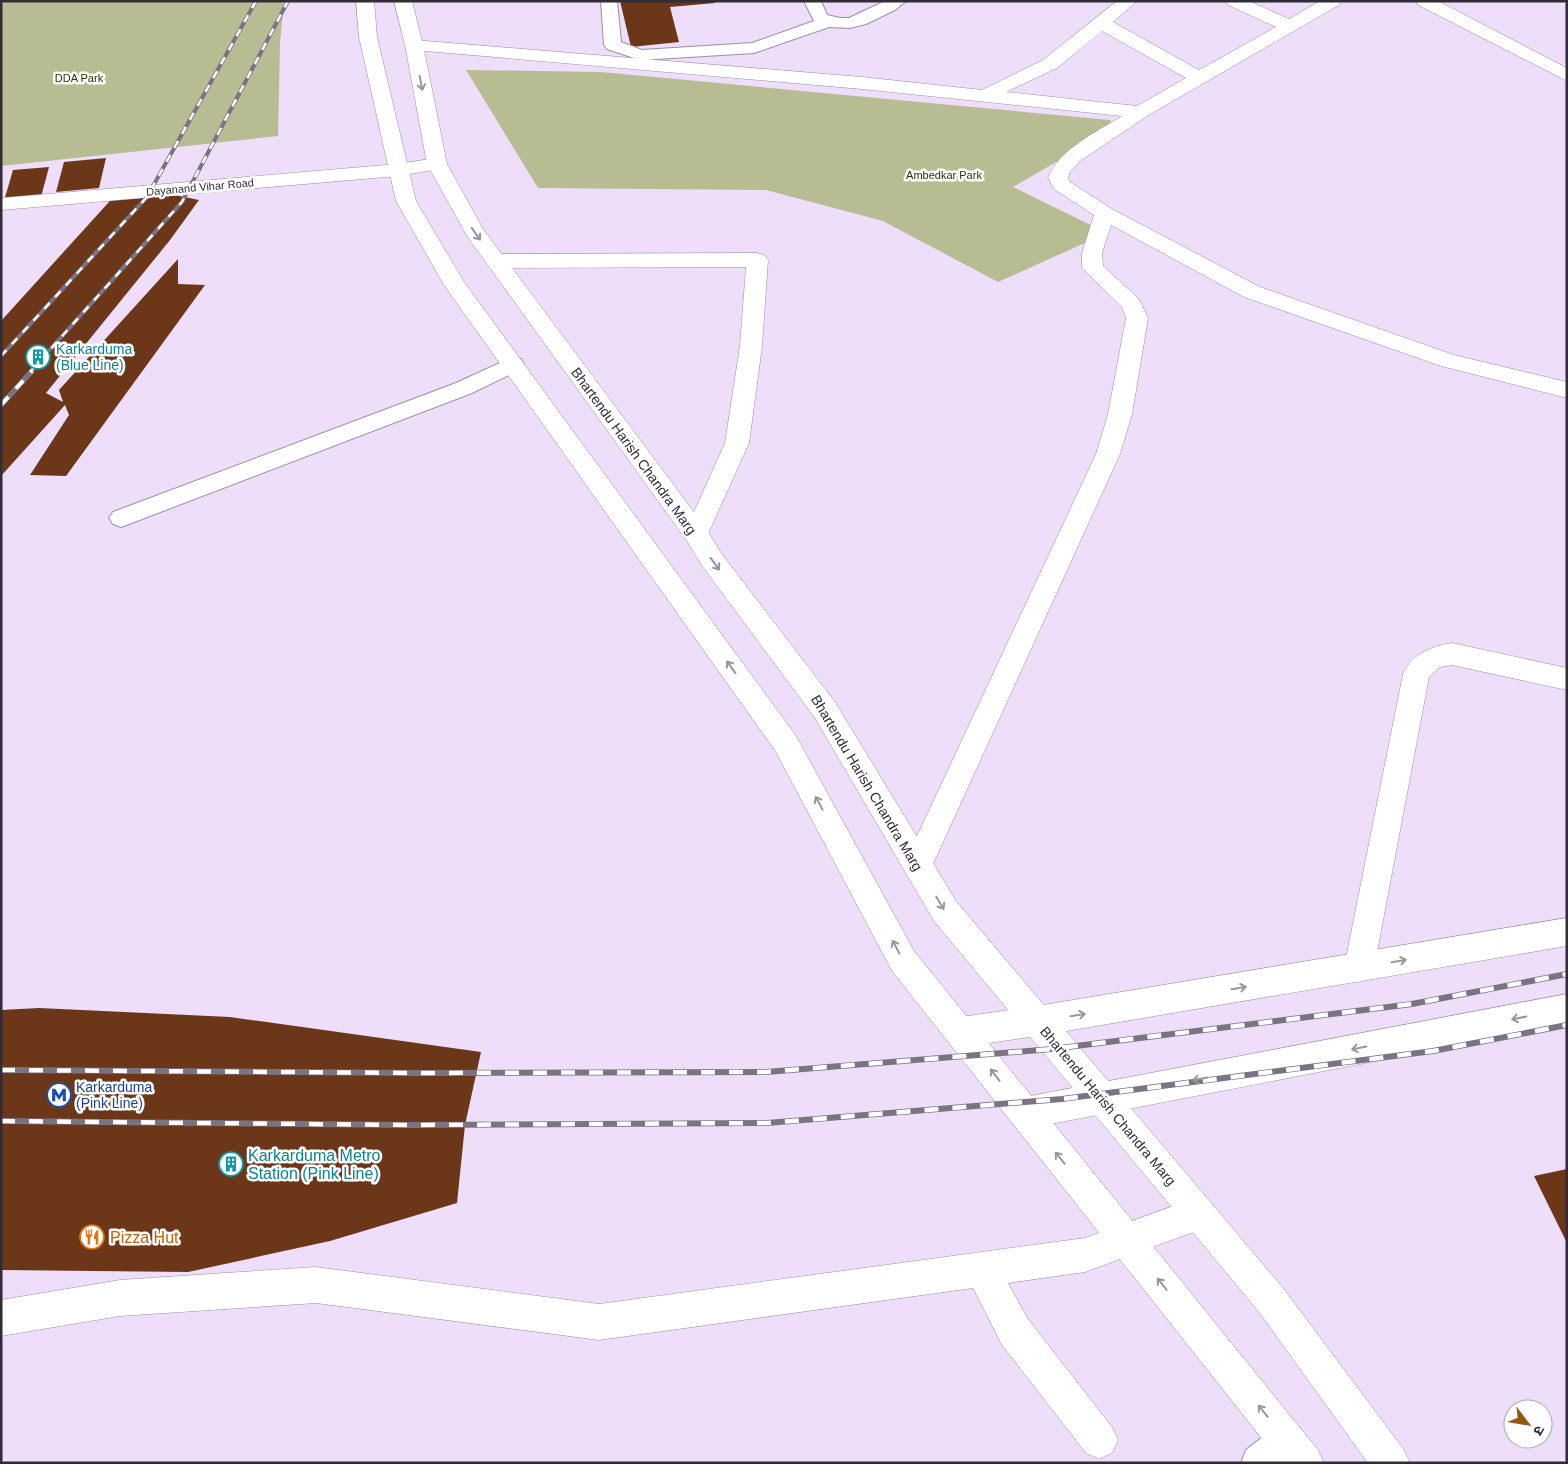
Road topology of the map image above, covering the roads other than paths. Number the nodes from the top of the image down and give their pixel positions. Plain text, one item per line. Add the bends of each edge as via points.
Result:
1 (365, 1) edge
2 (403, 1) edge
3 (609, 1) edge
4 (812, 1) edge
5 (898, 1) edge
6 (1128, 1) edge
7 (1234, 1) edge
8 (1333, 1) edge
9 (1424, 1) edge
10 (827, 22) junction
11 (1102, 23) junction
12 (1289, 26) junction
13 (414, 45) junction
14 (1567, 75) edge
15 (1200, 78) junction
16 (984, 96) junction
17 (1140, 112) junction
18 (437, 164) junction
19 (398, 170) junction
20 (1, 204) edge
21 (1105, 213) junction
22 (496, 261) junction
23 (513, 364) junction
24 (1567, 390) edge
25 (121, 518) dead end
26 (696, 534) junction
27 (1567, 679) edge
28 (918, 866) junction
29 (1567, 932) edge
30 (1359, 968) junction
31 (1567, 1009) edge
32 (1037, 1022) junction
33 (961, 1032) junction
34 (1102, 1098) junction
35 (1025, 1113) junction
36 (1198, 1214) junction
37 (1126, 1239) junction
38 (982, 1269) junction
39 (1, 1318) edge
40 (1099, 1440) dead end
41 (1296, 1452) edge
42 (1259, 1463) edge
43 (1391, 1463) edge

1 - 19 street via 368,37
2 - 13 street, Bhartendu Harish Chandra Marg
3 - 10 lane via 612,45 640,55 754,48
4 - 10 lane via 820,18
5 - 10 lane via 854,22
6 - 11 street
7 - 12 street
8 - 12 street
9 - 14 street
11 - 15 street
11 - 16 street via 1050,64
12 - 15 street
13 - 16 street
13 -> 18 street, Bhartendu Harish Chandra Marg
15 - 17 street
16 - 17 street
17 - 21 street via 1073,157 1058,178 1060,184
18 - 19 street, Dayanand Vihar Road
18 -> 22 street, Bhartendu Harish Chandra Marg via 474,231
19 - 20 street, Dayanand Vihar Road
19 - 23 street via 406,201 455,285
21 - 24 street via 1252,292 1449,361
21 - 28 street via 1092,253 1093,268 1131,304 1137,318 1115,433
22 - 26 street, Bhartendu Harish Chandra Marg
22 - 26 street via 757,260 751,346 737,443
23 - 25 lane via 464,388
33 -> 23 street via 903,961 786,744
26 -> 28 street, Bhartendu Harish Chandra Marg via 825,710
27 - 30 street via 1452,654 1434,656 1416,674
28 -> 32 street, Bhartendu Harish Chandra Marg via 945,911
30 -> 29 street
32 -> 30 street
31 -> 34 street
32 - 33 street
32 - 34 street, Bhartendu Harish Chandra Marg
35 -> 33 street
34 - 35 street
34 - 36 street, Bhartendu Harish Chandra Marg
37 -> 35 street
36 - 37 street
36 - 43 street, Bhartendu Harish Chandra Marg via 1271,1300
37 - 38 street via 1084,1255
41 -> 37 street
38 - 39 street via 598,1322 316,1285 120,1298
38 - 40 street via 1015,1332
41 - 42 lane

